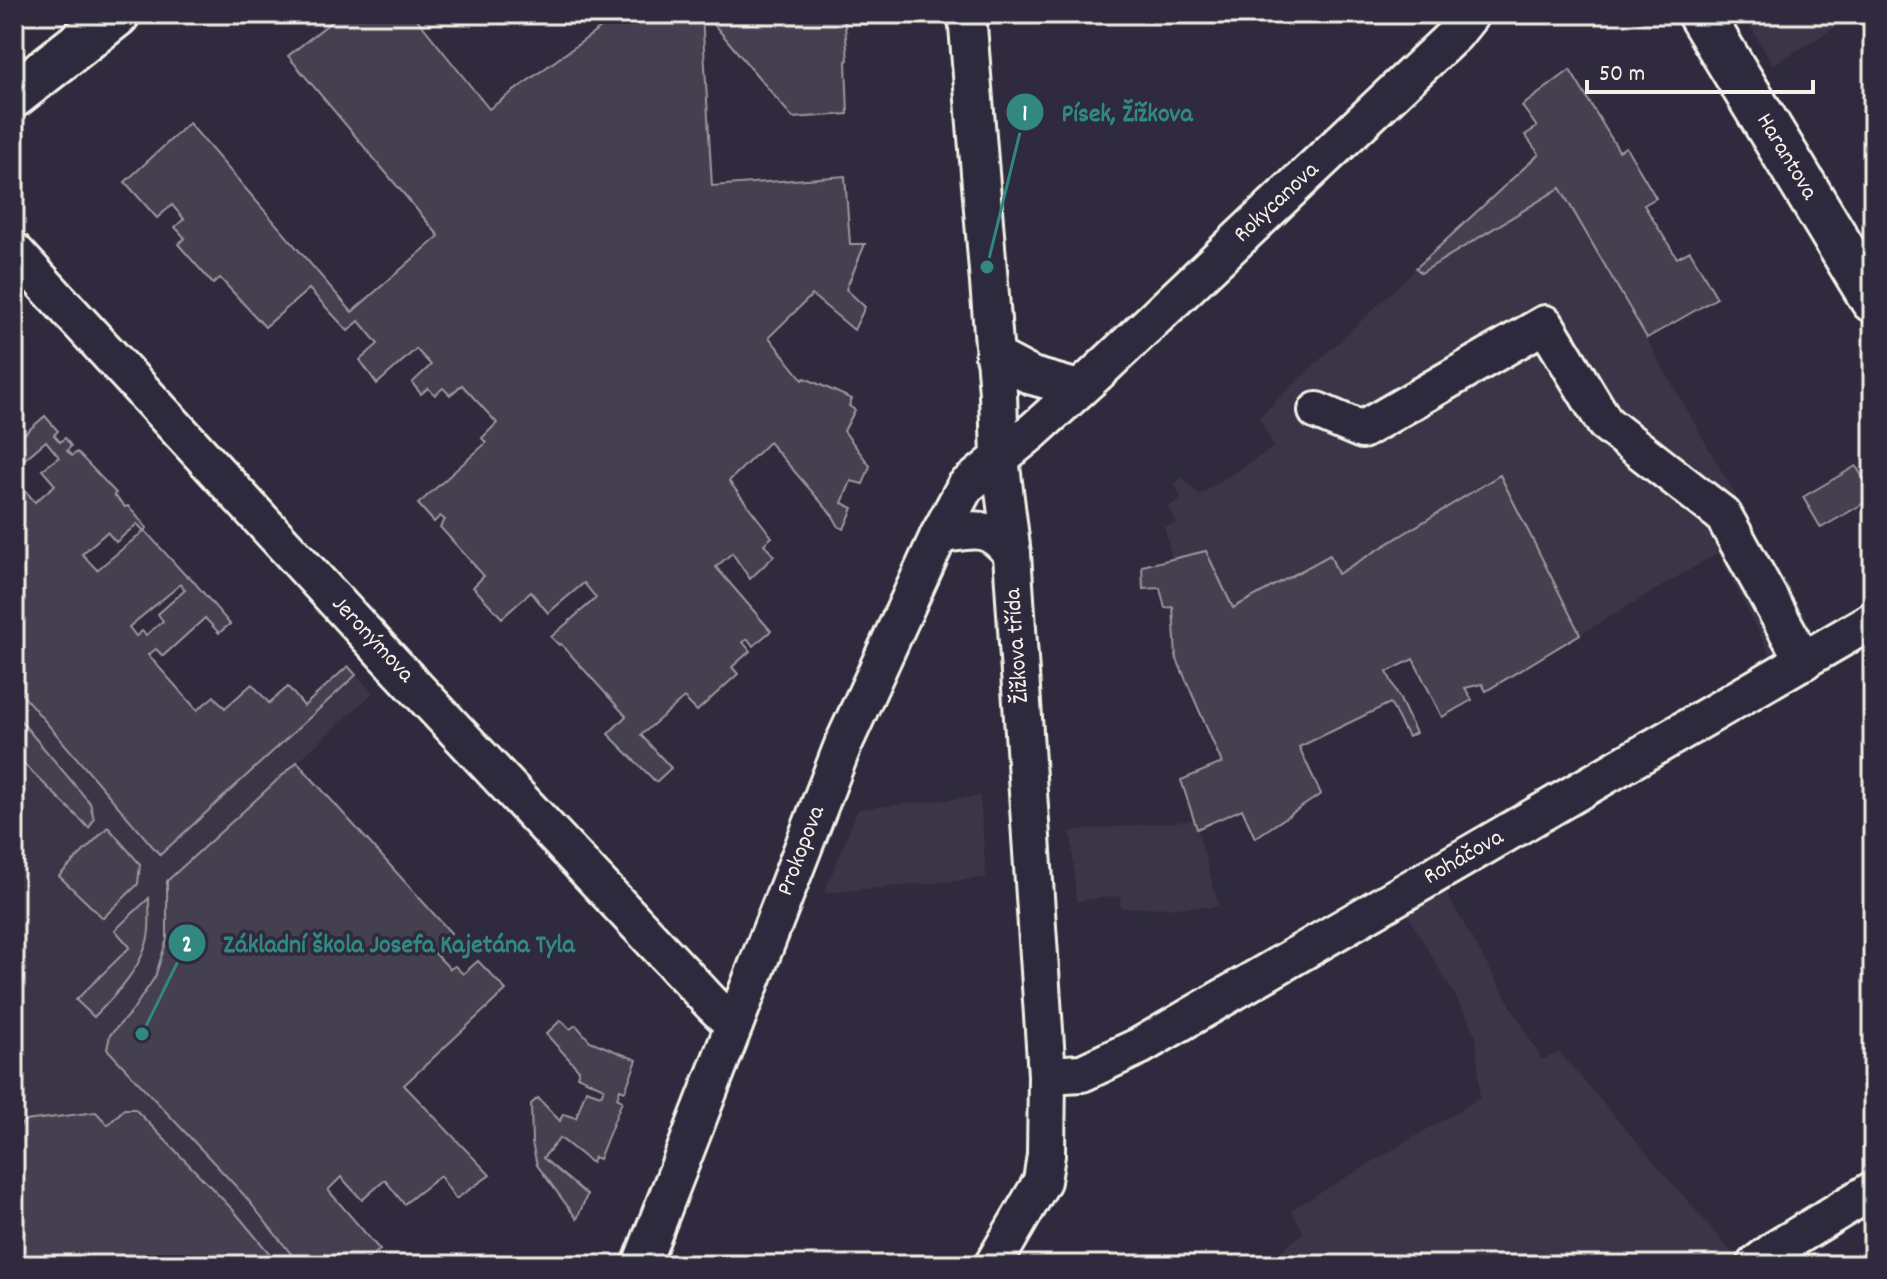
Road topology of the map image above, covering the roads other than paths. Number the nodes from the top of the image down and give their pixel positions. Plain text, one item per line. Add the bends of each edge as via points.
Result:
1 (117, 14) edge
2 (967, 14) edge
3 (1471, 14) edge
4 (1700, 14) edge
5 (14, 95) edge
6 (14, 251) edge
7 (1873, 300) edge
8 (994, 356) junction
9 (1079, 389) junction
10 (1317, 411) dead end
11 (1000, 458) junction
12 (939, 535) junction
13 (1012, 554) junction
14 (1873, 620) edge
15 (1804, 661) junction
16 (734, 1025) junction
17 (1047, 1075) junction
18 (1873, 1190) edge
19 (1771, 1260) edge
20 (641, 1265) edge
21 (993, 1265) edge

1 - 5 street
2 - 8 street, Žižkova třída
3 - 9 street, Rokycanova
4 - 7 street, Harantova
6 - 16 street, Jeronýmova
8 - 9 street via 1032,376
8 - 11 street, Žižkova třída
9 - 11 street, Rokycanova
10 - 15 street via 1362,430 1545,324 1605,423 1723,515
11 - 12 street, Prokopova via 965,487
11 - 13 street, Žižkova třída
12 - 13 street via 978,529 1001,540
12 - 16 street, Prokopova via 843,745
13 - 17 street, Žižkova třída
14 - 15 street, Roháčova
15 - 17 street, Roháčova via 1140,1046 1082,1073
16 - 20 street, Prokopova
17 - 21 street, Žižkova třída via 1042,1181
18 - 19 street

